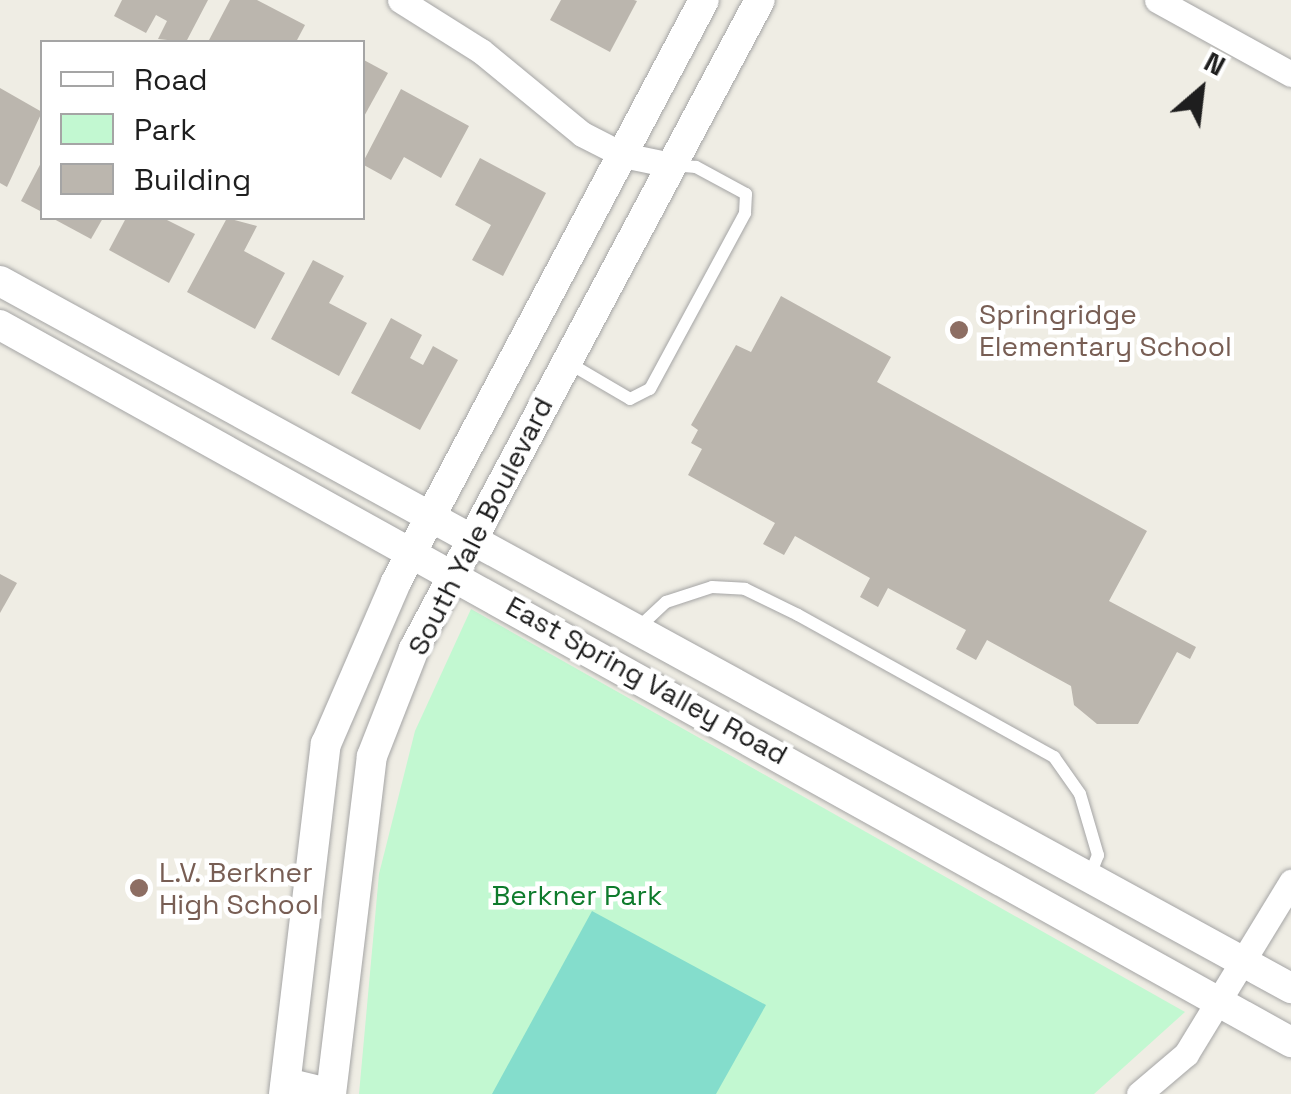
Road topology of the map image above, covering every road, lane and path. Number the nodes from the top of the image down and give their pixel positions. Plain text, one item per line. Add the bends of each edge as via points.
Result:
1 (400, 0) edge
2 (704, 0) edge
3 (760, 0) edge
4 (1156, 0) edge
5 (1291, 74) edge
6 (623, 155) junction
7 (671, 165) junction
8 (0, 280) edge
9 (1, 326) edge
10 (565, 361) junction
11 (431, 518) junction
12 (470, 538) junction
13 (415, 549) junction
14 (453, 571) junction
15 (637, 630) junction
16 (1088, 877) junction
17 (1291, 882) edge
18 (1246, 964) junction
19 (1291, 988) edge
20 (1219, 1001) junction
21 (1291, 1042) edge
22 (285, 1089) edge
23 (332, 1094) edge
24 (1138, 1094) edge

1 - 6 street via 481,51 582,134
2 - 6 street, South Yale Boulevard
3 - 7 street, South Yale Boulevard
4 - 5 street
6 - 7 street
6 - 11 street, South Yale Boulevard
7 - 10 street, South Yale Boulevard
7 - 10 lane via 696,167 746,194 746,214 650,389 630,399
8 - 11 street, East Spring Valley Road
9 - 13 street, East Spring Valley Road
10 - 12 street, South Yale Boulevard
11 - 12 street, East Spring Valley Road
11 - 13 street, South Yale Boulevard
12 - 14 street, South Yale Boulevard
12 - 15 street, East Spring Valley Road
13 - 14 street, East Spring Valley Road
13 - 22 street, South Yale Boulevard via 326,744
14 - 20 street, East Spring Valley Road
14 - 23 street, South Yale Boulevard via 372,756
15 - 16 street, East Spring Valley Road
15 - 16 lane via 652,610 712,586 745,590 798,615 1054,758 1080,794 1098,855
16 - 18 street, East Spring Valley Road
17 - 18 street
18 - 19 street, East Spring Valley Road
18 - 20 street
20 - 21 street, East Spring Valley Road
20 - 24 street via 1186,1054
22 - 23 street

